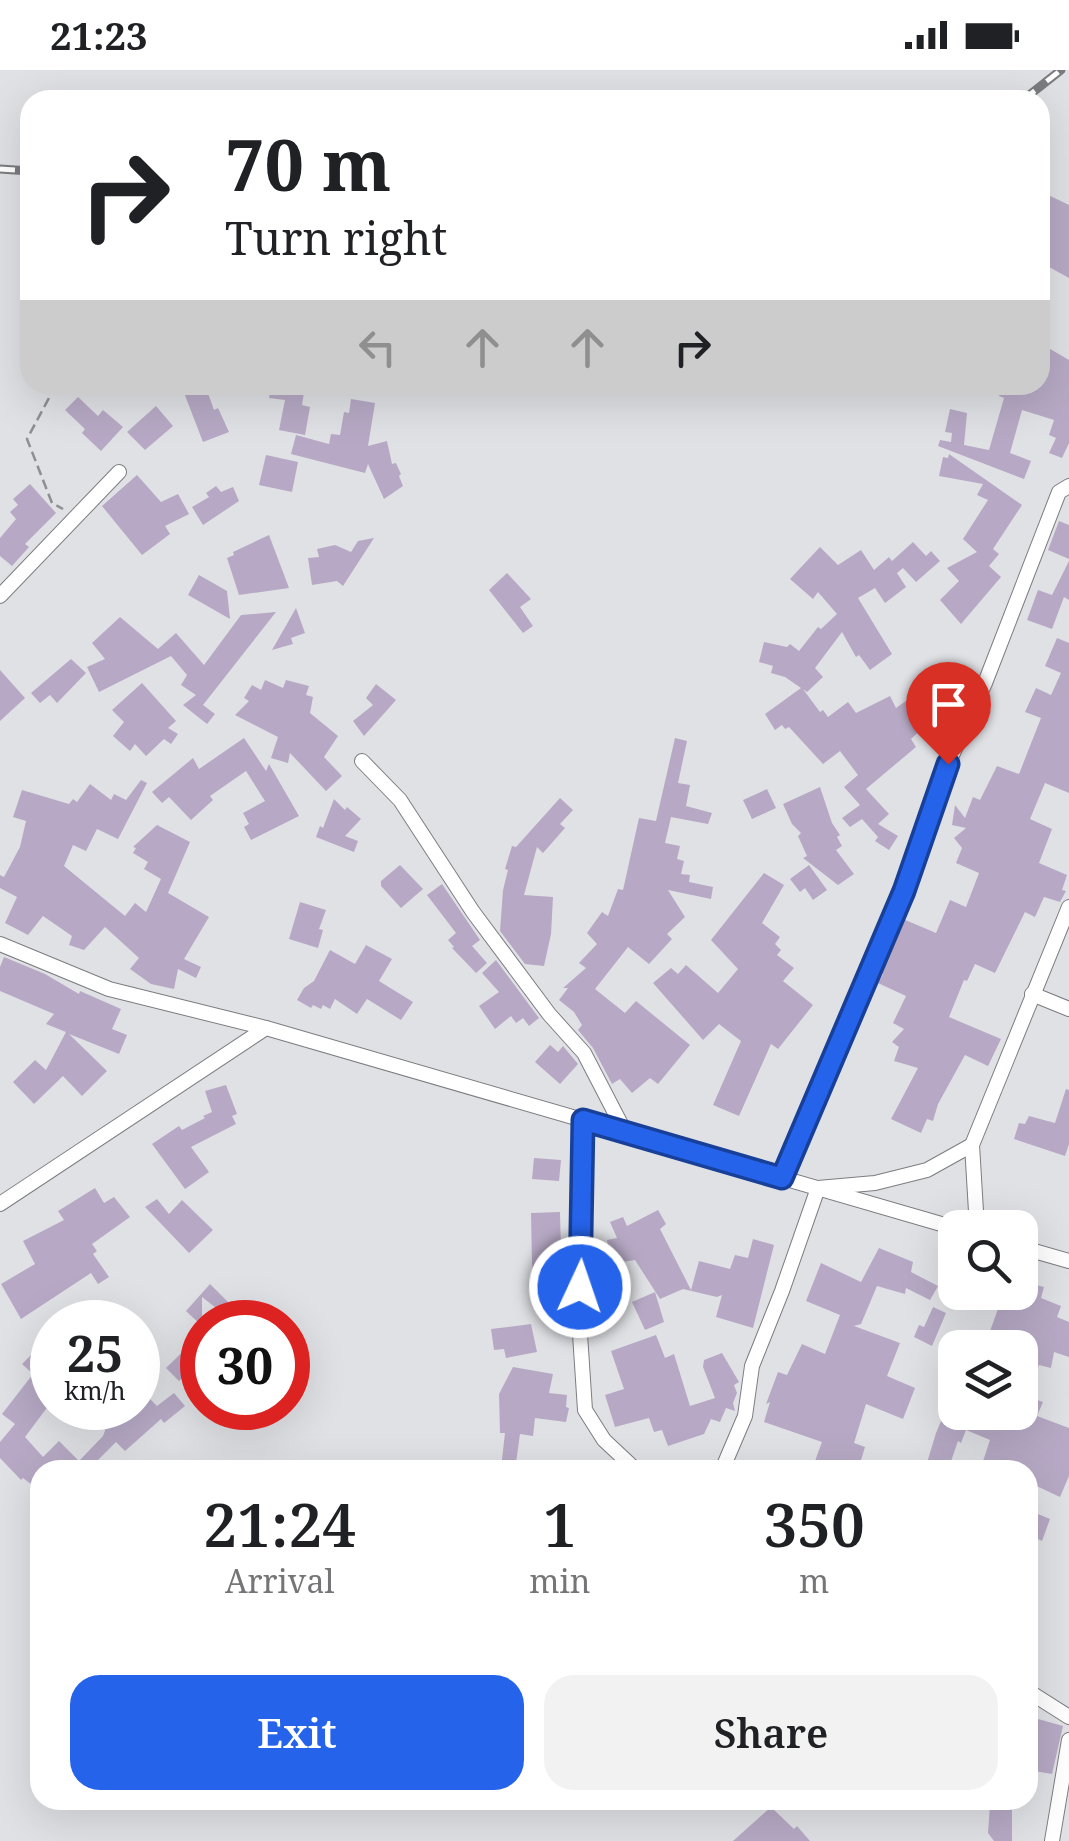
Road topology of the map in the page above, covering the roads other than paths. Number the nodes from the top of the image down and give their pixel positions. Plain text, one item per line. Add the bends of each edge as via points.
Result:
1 (119, 472) dead end
2 (1069, 486) edge
3 (0, 596) edge
4 (362, 760) dead end
5 (1069, 907) edge
6 (0, 944) edge
7 (1032, 994) junction
8 (1069, 1008) edge
9 (266, 1028) junction
10 (583, 1120) junction
11 (625, 1132) junction
12 (972, 1145) junction
13 (782, 1178) junction
14 (818, 1188) junction
15 (0, 1204) edge
16 (977, 1210) edge
17 (938, 1223) edge
18 (1038, 1252) edge
19 (1069, 1261) edge
20 (625, 1460) edge
21 (726, 1460) edge
22 (1038, 1698) edge
23 (1069, 1717) edge
24 (1069, 1740) edge
25 (1052, 1841) edge

1 - 3 street
2 - 13 street via 1045,528 904,891
4 - 11 street via 400,800 472,912 584,1053
5 - 7 street
6 - 9 street via 109,990
7 - 8 street
7 - 12 street
9 - 10 street
9 - 15 street
10 - 11 street
10 - 20 street via 579,1319 586,1410
11 - 13 street
12 - 14 street via 928,1170
12 - 16 street
13 - 14 street
14 - 17 street
14 - 21 street via 752,1366 745,1416
18 - 19 street
22 - 23 street
24 - 25 street

